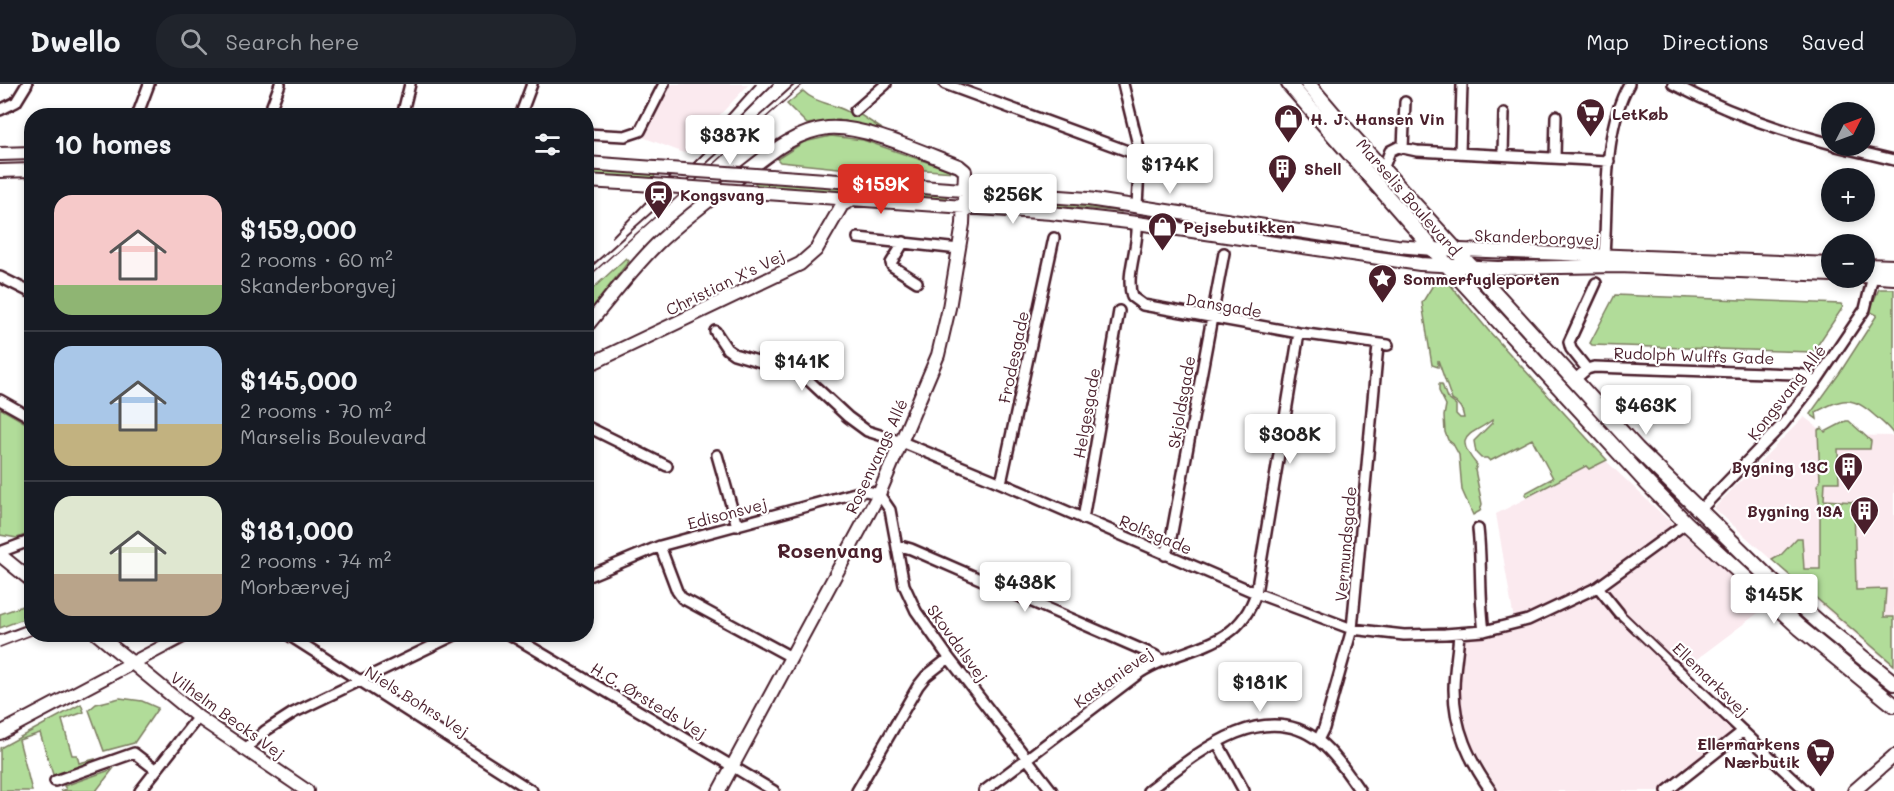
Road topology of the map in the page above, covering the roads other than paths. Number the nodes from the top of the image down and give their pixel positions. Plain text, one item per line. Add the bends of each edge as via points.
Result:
1 (27, 84) edge
2 (149, 84) edge
3 (280, 84) edge
4 (410, 84) edge
5 (532, 84) edge
6 (664, 84) edge
7 (886, 84) edge
8 (945, 84) edge
9 (1123, 84) edge
10 (1289, 84) edge
11 (1308, 84) edge
12 (1462, 84) edge
13 (1629, 84) edge
14 (1673, 84) edge
15 (1405, 102) dead end
16 (140, 108) edge
17 (271, 108) edge
18 (404, 108) edge
19 (523, 108) edge
20 (0, 110) edge
21 (855, 111) dead end
22 (1504, 113) dead end
23 (1556, 116) dead end
24 (594, 134) edge
25 (1821, 141) edge
26 (1403, 148) junction
27 (24, 153) edge
28 (1140, 153) junction
29 (1460, 153) junction
30 (0, 154) edge
31 (1503, 155) junction
32 (1875, 155) edge
33 (1555, 158) junction
34 (1609, 160) junction
35 (1894, 160) edge
36 (594, 164) edge
37 (1383, 169) junction
38 (24, 170) edge
39 (0, 171) edge
40 (594, 181) edge
41 (965, 189) junction
42 (854, 198) junction
43 (1137, 205) junction
44 (964, 206) junction
45 (1137, 223) junction
46 (858, 238) dead end
47 (1054, 238) dead end
48 (904, 242) junction
49 (959, 249) junction
50 (1433, 249) junction
51 (1456, 250) junction
52 (1224, 253) dead end
53 (1604, 255) junction
54 (1821, 264) edge
55 (1875, 265) edge
56 (1448, 266) junction
57 (1894, 266) edge
58 (1471, 267) junction
59 (1821, 275) edge
60 (1875, 276) edge
61 (0, 277) edge
62 (1894, 278) edge
63 (917, 282) dead end
64 (1596, 283) dead end
65 (1868, 288) edge
66 (24, 289) edge
67 (1119, 311) dead end
68 (594, 317) edge
69 (1212, 318) junction
70 (715, 331) dead end
71 (1299, 333) junction
72 (1378, 345) junction
73 (1389, 345) dead end
74 (594, 362) edge
75 (1587, 369) junction
76 (1574, 381) junction
77 (1815, 383) junction
78 (0, 400) edge
79 (24, 414) edge
80 (594, 430) edge
81 (902, 442) junction
82 (717, 455) dead end
83 (667, 466) dead end
84 (1001, 483) junction
85 (879, 494) junction
86 (1699, 511) junction
87 (1083, 519) junction
88 (1686, 523) junction
89 (737, 526) junction
90 (1478, 529) dead end
91 (24, 543) edge
92 (897, 545) junction
93 (660, 546) junction
94 (0, 553) edge
95 (1165, 555) junction
96 (594, 572) edge
97 (24, 574) edge
98 (1598, 587) junction
99 (1256, 593) junction
100 (1619, 613) joint
101 (1352, 629) junction
102 (1484, 631) junction
103 (1459, 633) junction
104 (107, 642) edge
105 (172, 642) edge
106 (299, 642) edge
107 (440, 642) edge
108 (522, 642) edge
109 (791, 657) junction
110 (949, 658) junction
111 (1162, 660) junction
112 (132, 663) junction
113 (1673, 665) joint
114 (359, 681) junction
115 (1894, 683) edge
116 (1894, 705) edge
117 (198, 717) junction
118 (1743, 731) junction
119 (0, 733) edge
120 (1318, 740) junction
121 (1217, 742) junction
122 (244, 750) junction
123 (1894, 756) edge
124 (1027, 758) junction
125 (1894, 764) edge
126 (732, 767) junction
127 (156, 770) junction
128 (55, 781) dead end
129 (140, 791) edge
130 (307, 791) edge
131 (532, 791) edge
132 (719, 791) edge
133 (774, 791) edge
134 (857, 791) edge
135 (984, 791) edge
136 (1052, 791) edge
137 (1148, 791) edge
138 (1244, 791) edge
139 (1360, 791) edge
140 (1491, 791) edge
141 (1667, 791) edge
142 (1806, 791) edge
143 (1854, 791) edge

1 - 20 street via 16,102
2 - 16 street
3 - 17 street
4 - 18 street
5 - 19 street
6 - 24 street via 640,131
7 - 21 street
8 - 28 street
9 - 28 street
10 - 50 main road, Marselis Boulevard
11 - 37 main road, Marselis Boulevard
12 - 29 street
13 - 34 street via 1615,119
14 - 25 street via 1728,109
15 - 26 street
22 - 31 street
23 - 33 street
26 - 29 street
26 - 37 street via 1390,151
27 - 30 street
28 - 43 street
29 - 31 street
31 - 33 street
32 - 35 street
33 - 34 street
34 - 53 street
36 - 41 street, Skanderborgvej, bridge
37 - 51 main road, Marselis Boulevard
38 - 39 street
40 - 42 street, Skanderborgvej, bridge
41 - 43 street, Skanderborgvej
41 - 44 street, Rosenvangs Allé
41 - 68 street via 964,171 953,164 852,130 810,131 778,147 669,233
42 - 44 street, Skanderborgvej
42 - 74 street, Christian X's Vej via 842,205 816,250 800,264
43 - 45 street
43 - 50 street, Skanderborgvej
44 - 45 street, Skanderborgvej
44 - 49 street, Rosenvangs Allé
45 - 56 street, Skanderborgvej
45 - 69 street, Dansgade via 1132,297 1143,305
46 - 48 street
47 - 84 street, Frodesgade
48 - 49 street
48 - 63 street via 891,263
49 - 81 street, Rosenvangs Allé via 938,355
50 - 51 street, Skanderborgvej
50 - 56 main road, Marselis Boulevard
51 - 53 street, Skanderborgvej
51 - 58 main road, Marselis Boulevard
52 - 69 street, Skjoldsgade
53 - 54 street, Skanderborgvej
55 - 57 street
56 - 58 street, Skanderborgvej
56 - 88 main road, Marselis Boulevard
58 - 59 street, Skanderborgvej via 1619,266
58 - 76 main road, Marselis Boulevard
60 - 62 street
61 - 66 street
64 - 75 street via 1569,342 1570,349
65 - 77 street, Kongsvang Allé via 1865,309
67 - 87 street, Helgesgade
69 - 71 street, Dansgade
69 - 95 street, Skjoldsgade
70 - 81 street, Rolfsgade via 727,350 801,376 867,431
71 - 72 street, Dansgade
71 - 99 street, Kastanievej
72 - 73 street, Dansgade
72 - 101 street, Vermundsgade
75 - 76 street
75 - 77 street, Rudolph Wulffs Gade via 1796,374
76 - 86 main road, Marselis Boulevard
77 - 86 street, Kongsvang Allé via 1783,424
78 - 79 street
80 - 83 street
81 - 84 street, Rolfsgade
81 - 85 street, Rosenvangs Allé
82 - 89 street
84 - 87 street, Rolfsgade
85 - 89 street, Edisonsvej via 855,493
85 - 92 street, Skovdalsvej via 890,510
85 - 109 street, Rosenvangs Allé
86 - 88 street
86 - 115 main road, Marselis Boulevard via 1773,582
87 - 95 street, Rolfsgade
88 - 98 street
88 - 116 main road, Marselis Boulevard via 1800,628
89 - 93 street, Edisonsvej
90 - 102 street
91 - 94 street
92 - 110 street, Skovdalsvej via 909,597
92 - 111 street
93 - 96 street, Edisonsvej
93 - 109 street via 682,598
94 - 97 street
95 - 99 street, Rolfsgade
98 - 100 street, Ellemarksvej
98 - 102 street via 1528,620
99 - 101 street, Rolfsgade
99 - 111 street, Kastanievej via 1250,609 1232,631 1201,648
100 - 113 street, Ellemarksvej
101 - 103 street, Rolfsgade via 1404,635
101 - 120 street, Vermundsgade
102 - 103 street
103 - 140 street via 1454,688 1456,719 1464,746
104 - 112 street, Vilhelm Becks Vej
105 - 112 street
106 - 114 street, Niels Bohrs Vej
107 - 114 street
108 - 126 street, H.C. Ørsteds Vej
109 - 126 street, Rosenvangs Allé
110 - 124 street, Skovdalsvej
110 - 134 street via 918,686
111 - 124 street, Kastanievej
112 - 117 street, Vilhelm Becks Vej
112 - 119 street
113 - 118 street, Ellemarksvej
114 - 122 street via 277,722
114 - 131 street, Niels Bohrs Vej
117 - 122 street, Vilhelm Becks Vej
117 - 127 street
118 - 141 street
118 - 142 street, Ellemarksvej
120 - 121 street via 1290,728 1269,726 1249,728
120 - 139 street
121 - 137 street
121 - 138 street
122 - 130 street, Vilhelm Becks Vej
123 - 143 street
124 - 135 street, Kastanievej
124 - 136 street, Skovdalsvej
125 - 143 street
126 - 132 street, Rosenvangs Allé
126 - 133 street, H.C. Ørsteds Vej
127 - 128 street via 134,753
127 - 129 street

